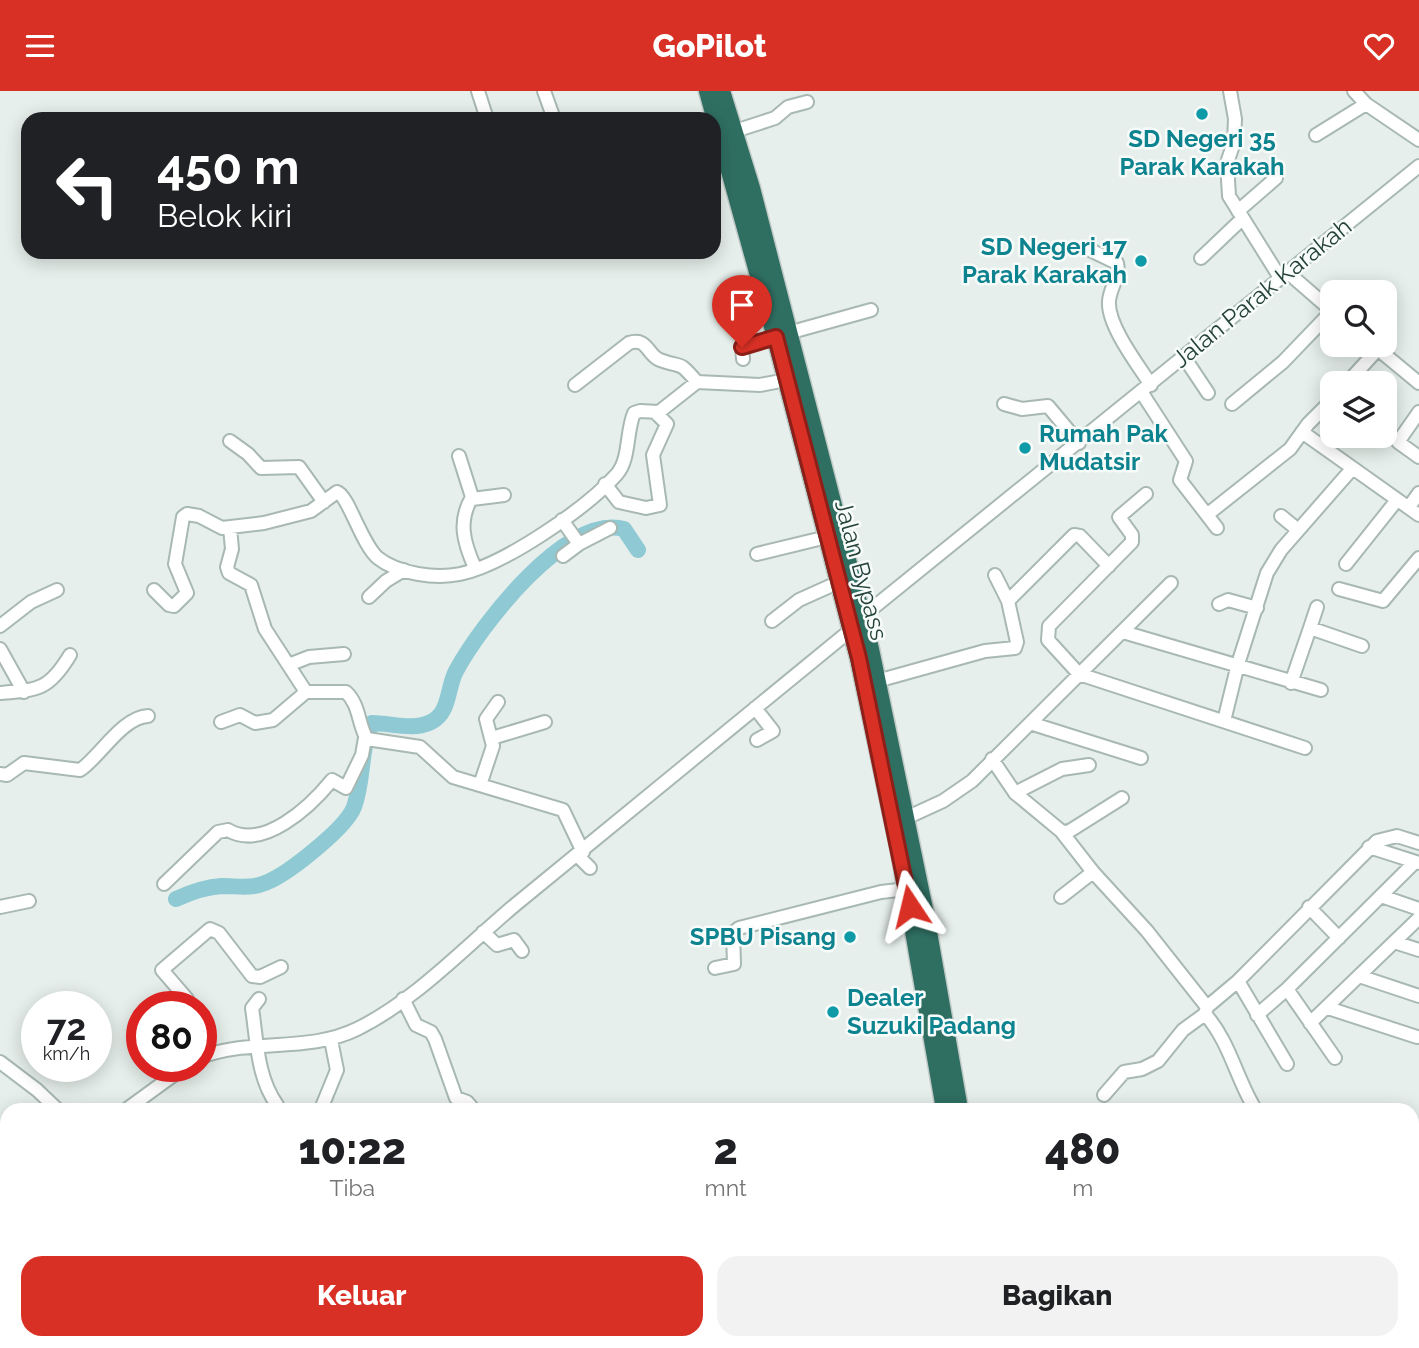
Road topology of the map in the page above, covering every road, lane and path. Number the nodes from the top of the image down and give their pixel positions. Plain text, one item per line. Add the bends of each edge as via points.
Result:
1 (478, 91) edge
2 (544, 91) edge
3 (708, 91) edge
4 (721, 91) edge
5 (1230, 91) edge
6 (1354, 91) edge
7 (807, 102) dead end
8 (1366, 104) junction
9 (485, 112) edge
10 (552, 112) edge
11 (712, 112) edge
12 (735, 131) junction
13 (1316, 135) dead end
14 (1419, 140) edge
15 (721, 154) edge
16 (1419, 166) edge
17 (1276, 178) dead end
18 (1240, 215) junction
19 (1086, 248) dead end
20 (1201, 258) dead end
21 (766, 273) junction
22 (1283, 273) junction
23 (871, 310) dead end
24 (782, 335) junction
25 (1184, 357) junction
26 (1368, 357) edge
27 (1388, 357) edge
28 (744, 359) dead end
29 (1357, 371) edge
30 (786, 380) junction
31 (697, 382) junction
32 (1419, 383) edge
33 (575, 385) dead end
34 (1146, 389) junction
35 (1208, 393) dead end
36 (1004, 404) dead end
37 (1232, 404) dead end
38 (1419, 412) edge
39 (656, 413) junction
40 (1320, 413) edge
41 (1302, 432) junction
42 (230, 441) dead end
43 (1079, 443) junction
44 (458, 456) dead end
45 (1419, 457) edge
46 (1351, 470) junction
47 (605, 484) junction
48 (1419, 493) edge
49 (1146, 494) dead end
50 (504, 495) dead end
51 (472, 499) junction
52 (324, 502) junction
53 (1408, 507) edge
54 (1208, 515) junction
55 (1281, 516) dead end
56 (562, 520) junction
57 (230, 528) junction
58 (610, 528) dead end
59 (1217, 528) dead end
60 (1298, 530) junction
61 (827, 537) junction
62 (577, 541) junction
63 (757, 554) dead end
64 (563, 556) dead end
65 (1419, 558) edge
66 (1346, 563) dead end
67 (1109, 566) junction
68 (475, 568) junction
69 (404, 570) junction
70 (995, 575) dead end
71 (839, 582) junction
72 (1171, 583) dead end
73 (1339, 589) dead end
74 (57, 590) dead end
75 (154, 590) dead end
76 (369, 597) dead end
77 (1008, 601) junction
78 (1219, 604) dead end
79 (1317, 607) dead end
80 (1257, 608) junction
81 (772, 621) dead end
82 (857, 623) junction
83 (0, 627) edge
84 (1310, 628) junction
85 (1123, 632) junction
86 (1362, 646) dead end
87 (0, 649) edge
88 (345, 654) dead end
89 (70, 655) dead end
90 (291, 664) junction
91 (1238, 664) junction
92 (1079, 674) junction
93 (877, 681) junction
94 (1291, 683) junction
95 (1321, 690) dead end
96 (24, 692) junction
97 (306, 692) junction
98 (0, 693) edge
99 (498, 702) dead end
100 (755, 708) junction
101 (148, 716) dead end
102 (1224, 721) junction
103 (221, 722) dead end
104 (545, 722) dead end
105 (1033, 724) junction
106 (492, 738) junction
107 (367, 739) junction
108 (757, 740) dead end
109 (1305, 748) dead end
110 (1141, 758) dead end
111 (992, 759) junction
112 (1089, 765) dead end
113 (0, 774) edge
114 (480, 785) junction
115 (1015, 793) junction
116 (1122, 798) dead end
117 (906, 818) junction
118 (1060, 831) junction
119 (1419, 843) edge
120 (1369, 847) junction
121 (581, 854) junction
122 (1417, 862) edge
123 (590, 868) dead end
124 (1093, 872) junction
125 (164, 884) dead end
126 (907, 889) junction
127 (1381, 896) junction
128 (1061, 897) dead end
129 (29, 901) dead end
130 (0, 907) edge
131 (1309, 907) junction
132 (1419, 909) edge
133 (1419, 918) edge
134 (483, 932) junction
135 (1339, 938) junction
136 (1394, 942) junction
137 (1419, 950) edge
138 (522, 951) dead end
139 (281, 967) dead end
140 (715, 968) dead end
141 (1359, 977) junction
142 (1238, 981) junction
143 (1287, 989) junction
144 (180, 991) edge
145 (1419, 996) edge
146 (259, 999) dead end
147 (403, 999) junction
148 (1328, 1008) junction
149 (1206, 1011) junction
150 (1257, 1014) junction
151 (1310, 1023) junction
152 (1417, 1037) edge
153 (331, 1040) junction
154 (258, 1048) junction
155 (217, 1051) edge
156 (1335, 1058) dead end
157 (0, 1062) edge
158 (1287, 1064) dead end
159 (164, 1082) edge
160 (1104, 1095) dead end
161 (456, 1098) junction
162 (51, 1103) edge
163 (135, 1103) edge
164 (276, 1103) edge
165 (323, 1103) edge
166 (451, 1103) edge
167 (468, 1103) edge
168 (944, 1103) edge
169 (957, 1103) edge
170 (1252, 1103) edge

1 - 9 street
2 - 10 street
3 - 11 highway
4 - 12 highway
5 - 18 street via 1235,120 1227,179
6 - 8 street
7 - 12 street
8 - 13 street
8 - 14 street
12 - 21 highway
15 - 21 highway
16 - 22 street, Jalan Parak Karakah
17 - 18 street
18 - 20 street
18 - 22 street
19 - 34 street via 1117,263 1108,301 1111,315
21 - 24 highway
22 - 25 street, Jalan Parak Karakah
22 - 37 street via 1332,311 1283,362
23 - 24 street
24 - 28 street via 742,347
24 - 30 highway, Jalan Bypass
24 - 82 highway
25 - 34 street, Jalan Parak Karakah
25 - 35 street
26 - 29 street
27 - 32 street
30 - 31 street via 760,385
30 - 61 highway, Jalan Bypass
31 - 33 street via 681,363 659,360 644,343 636,341
31 - 39 street
34 - 43 street, Jalan Parak Karakah
34 - 54 street via 1186,461 1180,480
36 - 43 street via 1022,409 1048,406
38 - 45 street via 1398,442
39 - 47 street via 634,414 622,465
39 - 47 street via 667,424 653,455 660,505 646,508 619,502
40 - 41 street
41 - 46 street
41 - 54 street via 1290,449
42 - 52 street via 261,468 299,467
43 - 82 street, Jalan Parak Karakah
44 - 51 street
46 - 53 street
46 - 60 street
47 - 56 street
48 - 53 street
49 - 67 street via 1120,515 1132,542
50 - 51 street
51 - 68 street via 466,504 463,524
52 - 57 street via 288,519
52 - 69 street via 341,493 368,547 389,565
53 - 66 street
54 - 59 street
55 - 60 street
56 - 62 street
56 - 68 street
57 - 75 street via 187,514 183,517 175,558 187,593 174,606
57 - 90 street via 229,573 251,585 265,629
58 - 62 street
60 - 80 street via 1267,573
61 - 63 street
61 - 71 highway, Jalan Bypass
62 - 64 street
65 - 73 street via 1383,601
67 - 77 street via 1074,534
67 - 92 street via 1046,631 1048,640
68 - 69 street via 443,576
69 - 76 street
70 - 77 street
71 - 81 street via 799,600
71 - 82 highway, Jalan Bypass
72 - 85 street
74 - 83 street via 31,602
77 - 93 street via 1017,642 1014,648 985,651
78 - 80 street via 1228,600
79 - 84 street
80 - 91 street
82 - 93 highway, Jalan Bypass
82 - 100 street, Jalan Parak Karakah
82 - 126 highway, Jalan Bypass
84 - 86 street
84 - 94 street
85 - 91 street
85 - 92 street
87 - 96 street
88 - 90 street via 309,657
89 - 96 street via 54,680
90 - 97 street
91 - 94 street
91 - 102 street
92 - 102 street
92 - 105 street
93 - 117 highway, Jalan Bypass
94 - 95 street
96 - 98 street
97 - 103 street via 272,720 255,723 240,715
97 - 107 street via 349,694
99 - 106 street via 486,719
100 - 108 street via 773,730
100 - 121 street, Jalan Parak Karakah
101 - 113 street via 140,717 108,742 80,770 24,763 7,775
102 - 109 street
104 - 106 street
105 - 110 street
105 - 111 street
106 - 114 street via 494,746
107 - 114 street via 420,747 453,777
107 - 125 street via 346,788 332,781 260,836 240,837 228,829 218,832
111 - 115 street
111 - 117 street via 958,792
112 - 115 street via 1062,769
114 - 121 street via 563,810
115 - 118 street
116 - 118 street via 1068,832
117 - 169 highway, Jalan Bypass
118 - 124 street
119 - 120 street via 1390,836
120 - 122 street
120 - 131 street
121 - 123 street
121 - 134 street, Jalan Parak Karakah
122 - 127 street
124 - 128 street
124 - 149 street via 1147,931
126 - 140 street via 739,928 733,933 734,964
126 - 168 highway, Jalan Bypass
127 - 132 street
127 - 135 street
129 - 130 street
131 - 135 street
131 - 142 street
133 - 136 street
134 - 138 street via 497,945 514,940
134 - 147 street, Jalan Parak Karakah
135 - 143 street
136 - 137 street
136 - 141 street
139 - 144 street via 252,977 219,933 210,929 162,970
141 - 145 street
141 - 148 street
142 - 149 street
142 - 150 street
143 - 150 street
143 - 151 street
146 - 154 street via 252,1008
147 - 153 street, Jalan Parak Karakah via 379,1017
147 - 161 street via 416,1025 435,1039
148 - 151 street
148 - 152 street
149 - 160 street via 1158,1061 1124,1072
149 - 170 street via 1234,1059
150 - 158 street
151 - 156 street
153 - 154 street, Jalan Parak Karakah
153 - 165 street via 337,1070
154 - 155 street, Jalan Parak Karakah
154 - 164 street via 265,1088
157 - 162 street
159 - 163 street
161 - 166 street
161 - 167 street

